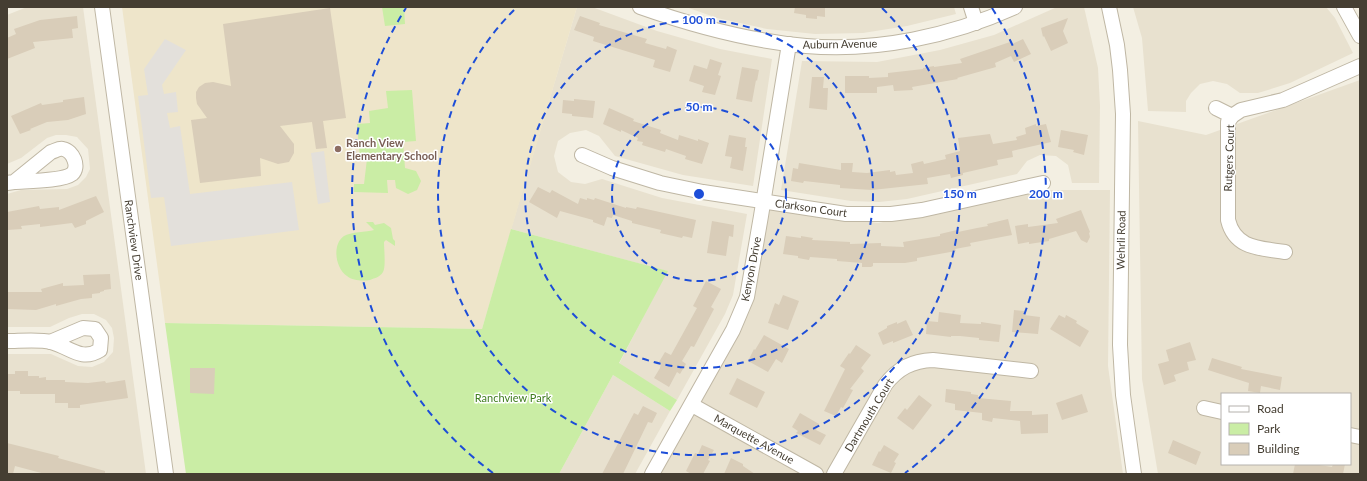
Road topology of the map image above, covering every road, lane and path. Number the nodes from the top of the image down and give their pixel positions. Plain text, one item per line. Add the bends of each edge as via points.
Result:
1 (102, 7) edge
2 (640, 7) edge
3 (971, 7) edge
4 (1016, 7) edge
5 (1109, 7) edge
6 (1344, 7) edge
7 (976, 23) junction
8 (1360, 36) edge
9 (789, 44) junction
10 (1360, 66) edge
11 (1216, 108) dead end
12 (1232, 116) junction
13 (582, 155) dead end
14 (1043, 183) dead end
15 (764, 202) junction
16 (1285, 252) dead end
17 (7, 341) edge
18 (50, 342) dead end
19 (1031, 371) dead end
20 (692, 404) junction
21 (1204, 408) dead end
22 (1221, 412) edge
23 (166, 474) edge
24 (652, 474) edge
25 (816, 474) edge
26 (834, 474) edge
27 (1134, 474) edge

1 - 23 street, Ranchview Drive
2 - 9 street, Auburn Avenue via 700,26 754,39
3 - 7 street
4 - 7 street, Auburn Avenue
5 - 27 street, Wehrli Road via 1119,57 1123,114 1120,345 1123,395
6 - 8 street
7 - 9 street, Auburn Avenue via 941,33 881,44
9 - 15 street, Kenyon Drive
10 - 12 street, Rutgers Court via 1284,100 1241,110
11 - 12 street
12 - 16 street, Rutgers Court via 1228,122 1230,227 1237,238 1246,245
13 - 15 street, Clarkson Court via 612,168 660,183
14 - 15 street, Clarkson Court via 922,210 891,214 846,214
15 - 20 street, Kenyon Drive via 750,285 743,308
17 - 18 street
19 - 26 street, Dartmouth Court via 933,360 908,365 885,385
20 - 24 street, Kenyon Drive
20 - 25 street, Marquette Avenue
21 - 22 street

